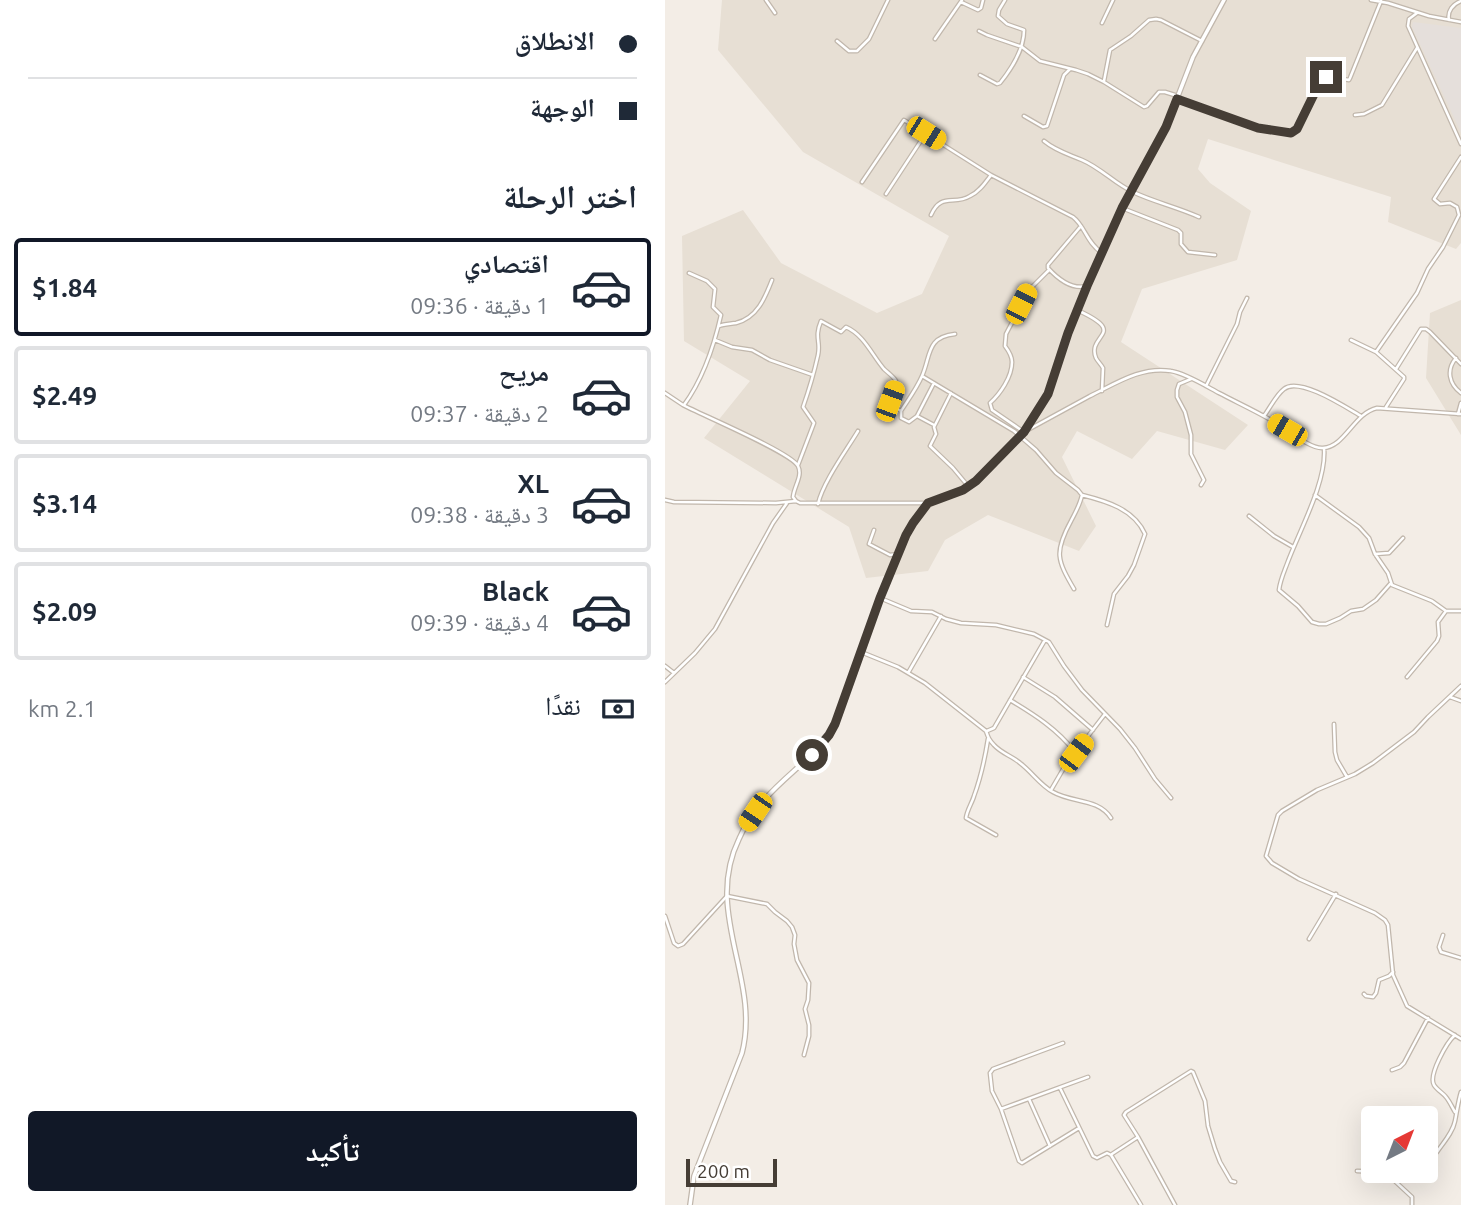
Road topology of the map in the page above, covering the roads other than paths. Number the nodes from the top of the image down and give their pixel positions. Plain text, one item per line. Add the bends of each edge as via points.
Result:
1 (766, 0) edge
2 (888, 0) edge
3 (983, 0) edge
4 (1005, 0) edge
5 (1113, 0) edge
6 (1224, 0) edge
7 (1371, 0) edge
8 (961, 1) edge
9 (1381, 1) edge
10 (1461, 1) edge
11 (775, 13) dead end
12 (1417, 13) junction
13 (1449, 20) junction
14 (1461, 22) edge
15 (1102, 23) dead end
16 (979, 31) dead end
17 (935, 39) dead end
18 (837, 41) dead end
19 (1202, 41) junction
20 (1022, 47) junction
21 (1417, 48) junction
22 (1070, 69) junction
23 (980, 75) dead end
24 (1104, 82) junction
25 (1177, 97) junction
26 (1355, 115) dead end
27 (1024, 116) dead end
28 (926, 133) junction
29 (1044, 141) dead end
30 (1461, 144) edge
31 (1461, 157) edge
32 (991, 175) junction
33 (862, 182) dead end
34 (1131, 191) junction
35 (886, 194) dead end
36 (1122, 208) junction
37 (932, 215) dead end
38 (1199, 217) dead end
39 (1081, 226) junction
40 (1102, 253) junction
41 (1215, 255) dead end
42 (1049, 270) junction
43 (689, 273) dead end
44 (772, 280) dead end
45 (1087, 286) junction
46 (1247, 298) dead end
47 (1077, 310) junction
48 (719, 326) junction
49 (955, 334) dead end
50 (715, 340) junction
51 (1351, 340) dead end
52 (1376, 352) junction
53 (1456, 358) junction
54 (1461, 364) edge
55 (1396, 369) junction
56 (813, 374) junction
57 (922, 376) junction
58 (1191, 379) junction
59 (934, 383) junction
60 (1206, 386) junction
61 (1102, 391) junction
62 (665, 393) edge
63 (951, 393) junction
64 (1461, 393) edge
65 (1461, 403) edge
66 (684, 405) junction
67 (1386, 407) junction
68 (901, 411) junction
69 (1460, 414) edge
70 (917, 415) junction
71 (1265, 416) junction
72 (1361, 416) junction
73 (934, 425) junction
74 (858, 431) dead end
75 (1024, 432) junction
76 (1020, 436) junction
77 (1324, 448) junction
78 (798, 465) junction
79 (1202, 485) dead end
80 (968, 486) junction
81 (1082, 495) junction
82 (1315, 495) junction
83 (665, 500) edge
84 (796, 501) junction
85 (787, 503) junction
86 (916, 503) junction
87 (928, 503) junction
88 (818, 504) junction
89 (921, 512) junction
90 (1249, 516) dead end
91 (874, 530) dead end
92 (1403, 538) dead end
93 (1293, 547) junction
94 (898, 554) junction
95 (1375, 554) junction
96 (1391, 583) junction
97 (1074, 589) dead end
98 (880, 598) junction
99 (1446, 611) junction
100 (1461, 611) edge
101 (941, 617) junction
102 (1107, 625) dead end
103 (1045, 640) junction
104 (861, 652) junction
105 (665, 666) edge
106 (674, 673) junction
107 (908, 673) junction
108 (1023, 677) junction
109 (1407, 677) dead end
110 (665, 682) edge
111 (1461, 686) edge
112 (1450, 697) junction
113 (1010, 700) junction
114 (1461, 701) edge
115 (1105, 714) junction
116 (1334, 724) dead end
117 (1093, 730) junction
118 (986, 731) junction
119 (988, 739) junction
120 (1076, 753) junction
121 (1346, 777) junction
122 (1051, 790) junction
123 (1171, 798) dead end
124 (1111, 818) dead end
125 (996, 835) dead end
126 (1336, 894) junction
127 (726, 896) junction
128 (665, 916) edge
129 (1443, 935) dead end
130 (1309, 939) dead end
131 (1461, 958) edge
132 (1393, 971) junction
133 (1364, 994) dead end
134 (1428, 1018) junction
135 (1455, 1035) junction
136 (1461, 1039) edge
137 (1063, 1043) dead end
138 (804, 1055) dead end
139 (1392, 1070) dead end
140 (1088, 1077) dead end
141 (1060, 1088) junction
142 (1461, 1092) edge
143 (1029, 1099) junction
144 (1001, 1109) junction
145 (1455, 1112) junction
146 (1080, 1128) junction
147 (1138, 1137) junction
148 (1050, 1146) junction
149 (1439, 1149) edge
150 (1111, 1155) junction
151 (1357, 1171) dead end
152 (1235, 1182) dead end
153 (690, 1205) edge
154 (1141, 1205) edge
155 (1175, 1205) edge
156 (1412, 1205) edge

1 - 11 street
2 - 18 street via 869,39 857,51 849,51
3 - 8 street via 978,10
4 - 20 street via 998,16 1024,30
5 - 15 street
6 - 19 street
7 - 9 street
8 - 17 street
9 - 12 street
9 - 25 street via 1350,78 1324,79 1293,133 1258,128
10 - 13 street via 1453,6
12 - 13 street
12 - 21 street via 1407,23
13 - 14 street
16 - 20 street
19 - 24 street via 1161,20 1149,20 1110,50
19 - 25 street
20 - 22 street via 1040,61
20 - 23 street via 1000,83
21 - 26 street via 1382,105
21 - 30 street
22 - 24 street
22 - 27 street via 1047,126
24 - 25 street via 1144,107 1159,92
25 - 34 street
28 - 32 street
28 - 33 street via 903,121
28 - 35 street
29 - 34 street
31 - 52 street via 1434,199 1457,207 1459,215 1416,293
32 - 37 street via 968,198 943,201
32 - 39 street via 1073,216
34 - 36 street
34 - 38 street
36 - 40 street
36 - 41 street via 1178,230 1188,252
39 - 40 street
39 - 42 street via 1048,265
40 - 45 street
42 - 45 street via 1075,288
42 - 75 street via 1029,290 1006,334 1011,364 1005,386 990,403 992,410
43 - 48 street via 715,289 713,307 721,315
44 - 48 street via 753,315
45 - 47 street
46 - 60 street
47 - 61 street via 1096,319 1104,331 1095,350 1103,368
47 - 75 street via 1048,394
48 - 50 street
49 - 57 street via 930,348
50 - 56 street via 752,349
50 - 66 street
51 - 52 street
52 - 55 street
53 - 54 street
53 - 55 street via 1421,329
53 - 64 street via 1450,375
55 - 67 street via 1404,379
56 - 68 street via 821,321 841,332 850,328 894,379 890,403
56 - 78 street via 803,407 814,423
57 - 59 street
57 - 68 street
58 - 60 street
58 - 61 street via 1171,370 1145,371
58 - 79 street via 1179,384 1177,397 1185,412 1191,454 1204,480
59 - 63 street
59 - 70 street
60 - 71 street
61 - 75 street
62 - 66 street
63 - 73 street
63 - 76 street
65 - 69 street
66 - 78 street
67 - 69 street
67 - 72 street
68 - 70 street via 901,418 909,422
70 - 73 street
71 - 72 street via 1282,390 1292,385 1330,398
71 - 77 street via 1307,443
72 - 77 street via 1338,442
73 - 80 street via 936,437 930,446
74 - 88 street
75 - 76 street
76 - 80 street
76 - 81 street
77 - 82 street
78 - 84 street
80 - 87 street
81 - 97 street via 1059,548 1064,572
81 - 102 street via 1123,510 1145,534 1128,576 1114,594
82 - 93 street
82 - 95 street via 1359,527
83 - 85 street
84 - 85 street
84 - 88 street
85 - 106 street via 715,629
86 - 87 street
86 - 88 street
86 - 89 street
87 - 89 street
89 - 94 street
90 - 93 street
91 - 94 street via 869,544 890,555
92 - 95 street via 1389,553
93 - 96 street via 1279,588 1311,622 1325,624 1363,610
94 - 98 street
95 - 96 street
96 - 99 street
98 - 101 street
98 - 104 street
99 - 100 street
99 - 109 street via 1438,622 1437,641
101 - 103 street via 996,625
101 - 107 street
103 - 108 street
103 - 115 street
104 - 107 street
104 - 127 street via 829,735 765,798 745,827 733,851
105 - 106 street
106 - 110 street
107 - 118 street
108 - 113 street
108 - 117 street
111 - 112 street
112 - 114 street
112 - 121 street via 1407,738
113 - 118 street via 994,727
113 - 120 street via 1045,721
115 - 117 street
115 - 123 street
116 - 121 street via 1335,752
117 - 120 street
118 - 119 street
119 - 122 street
119 - 125 street via 974,798 965,814
120 - 122 street
121 - 126 street via 1278,814 1266,856 1290,874
122 - 124 street via 1092,803
126 - 130 street
126 - 132 street via 1385,920
127 - 128 street via 680,946 674,943
127 - 138 street via 767,904 792,927 797,960 810,991
127 - 153 street via 744,986 747,1034 694,1176
129 - 131 street via 1441,951
132 - 133 street via 1379,980 1373,997
132 - 134 street via 1407,1006
134 - 135 street
134 - 139 street via 1404,1063
135 - 136 street
135 - 145 street via 1448,1041 1432,1080
137 - 144 street via 991,1070 992,1091
140 - 141 street
141 - 143 street
141 - 146 street
142 - 145 street
143 - 144 street
143 - 148 street
144 - 148 street via 1019,1161
145 - 149 street via 1455,1124
146 - 148 street
146 - 150 street via 1093,1156
147 - 150 street
147 - 152 street via 1124,1114 1192,1071 1205,1100 1220,1162
147 - 155 street
150 - 154 street
151 - 156 street via 1385,1172 1412,1197

